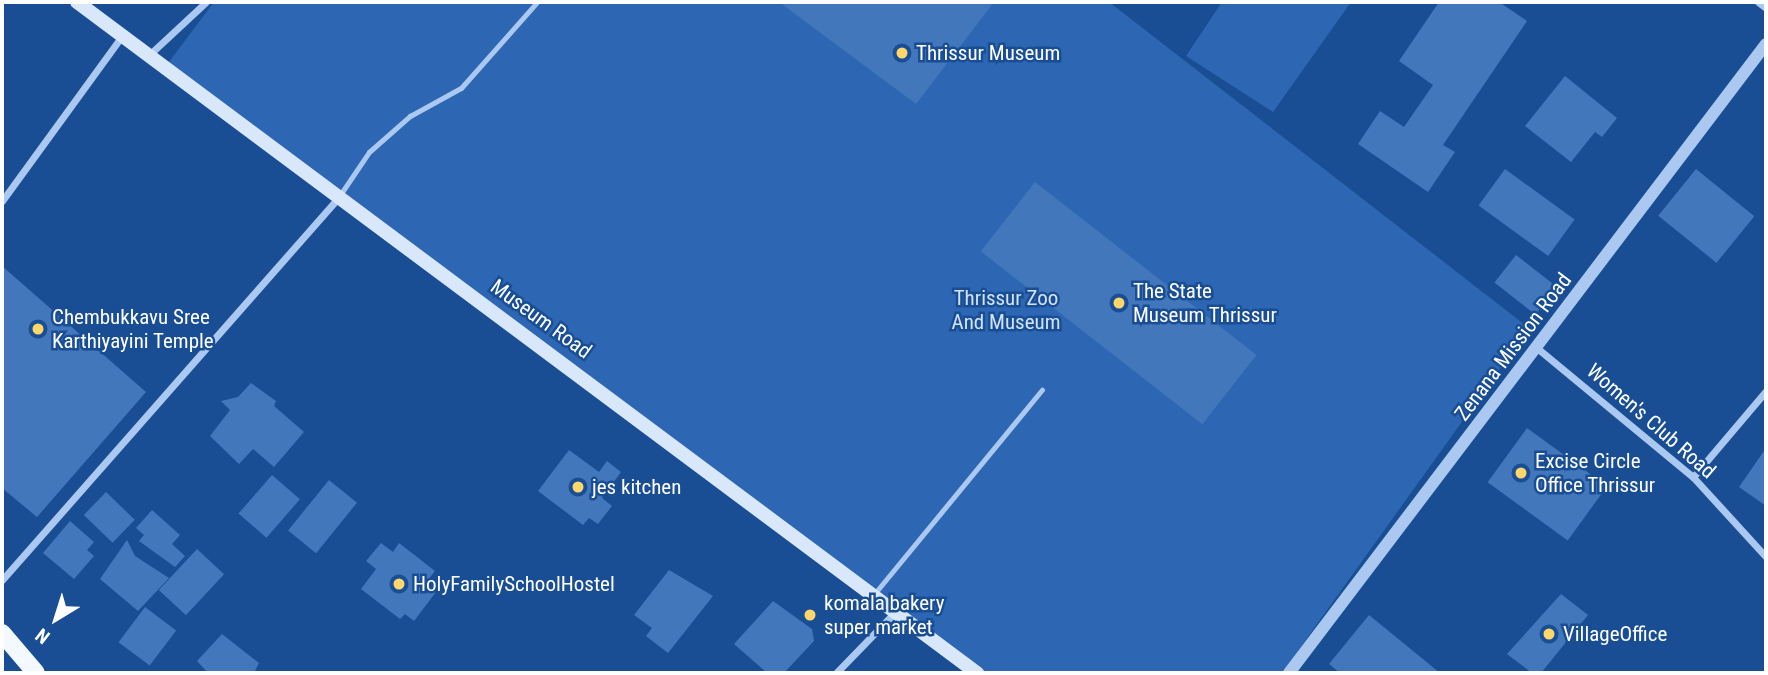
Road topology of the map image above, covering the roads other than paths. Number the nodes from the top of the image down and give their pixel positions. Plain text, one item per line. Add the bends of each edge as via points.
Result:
1 (77, 2) edge
2 (206, 2) edge
3 (537, 2) edge
4 (1758, 2) edge
5 (1766, 8) edge
6 (122, 35) junction
7 (1766, 44) edge
8 (150, 54) junction
9 (340, 196) junction
10 (2, 201) edge
11 (1537, 348) junction
12 (1042, 390) dead end
13 (1766, 391) edge
14 (1693, 477) junction
15 (1766, 557) edge
16 (2, 580) edge
17 (874, 595) junction
18 (896, 611) junction
19 (2, 633) edge
20 (36, 673) edge
21 (836, 673) edge
22 (977, 673) edge
23 (1289, 673) edge

1 - 6 main road, Museum Road
2 - 8 street
3 - 9 lane via 461,88 410,116 369,152
4 - 5 street
6 - 8 main road, Museum Road
6 - 10 street
7 - 11 street, Zenana Mission Road
8 - 9 main road, Museum Road
9 - 16 street
9 - 17 main road, Museum Road
11 - 14 street, Women's Club Road
11 - 23 street, Zenana Mission Road
12 - 17 lane
13 - 14 street
14 - 15 street, Women's Club Road
17 - 18 main road, Museum Road
18 - 21 street
18 - 22 main road, Museum Road
19 - 20 main road

